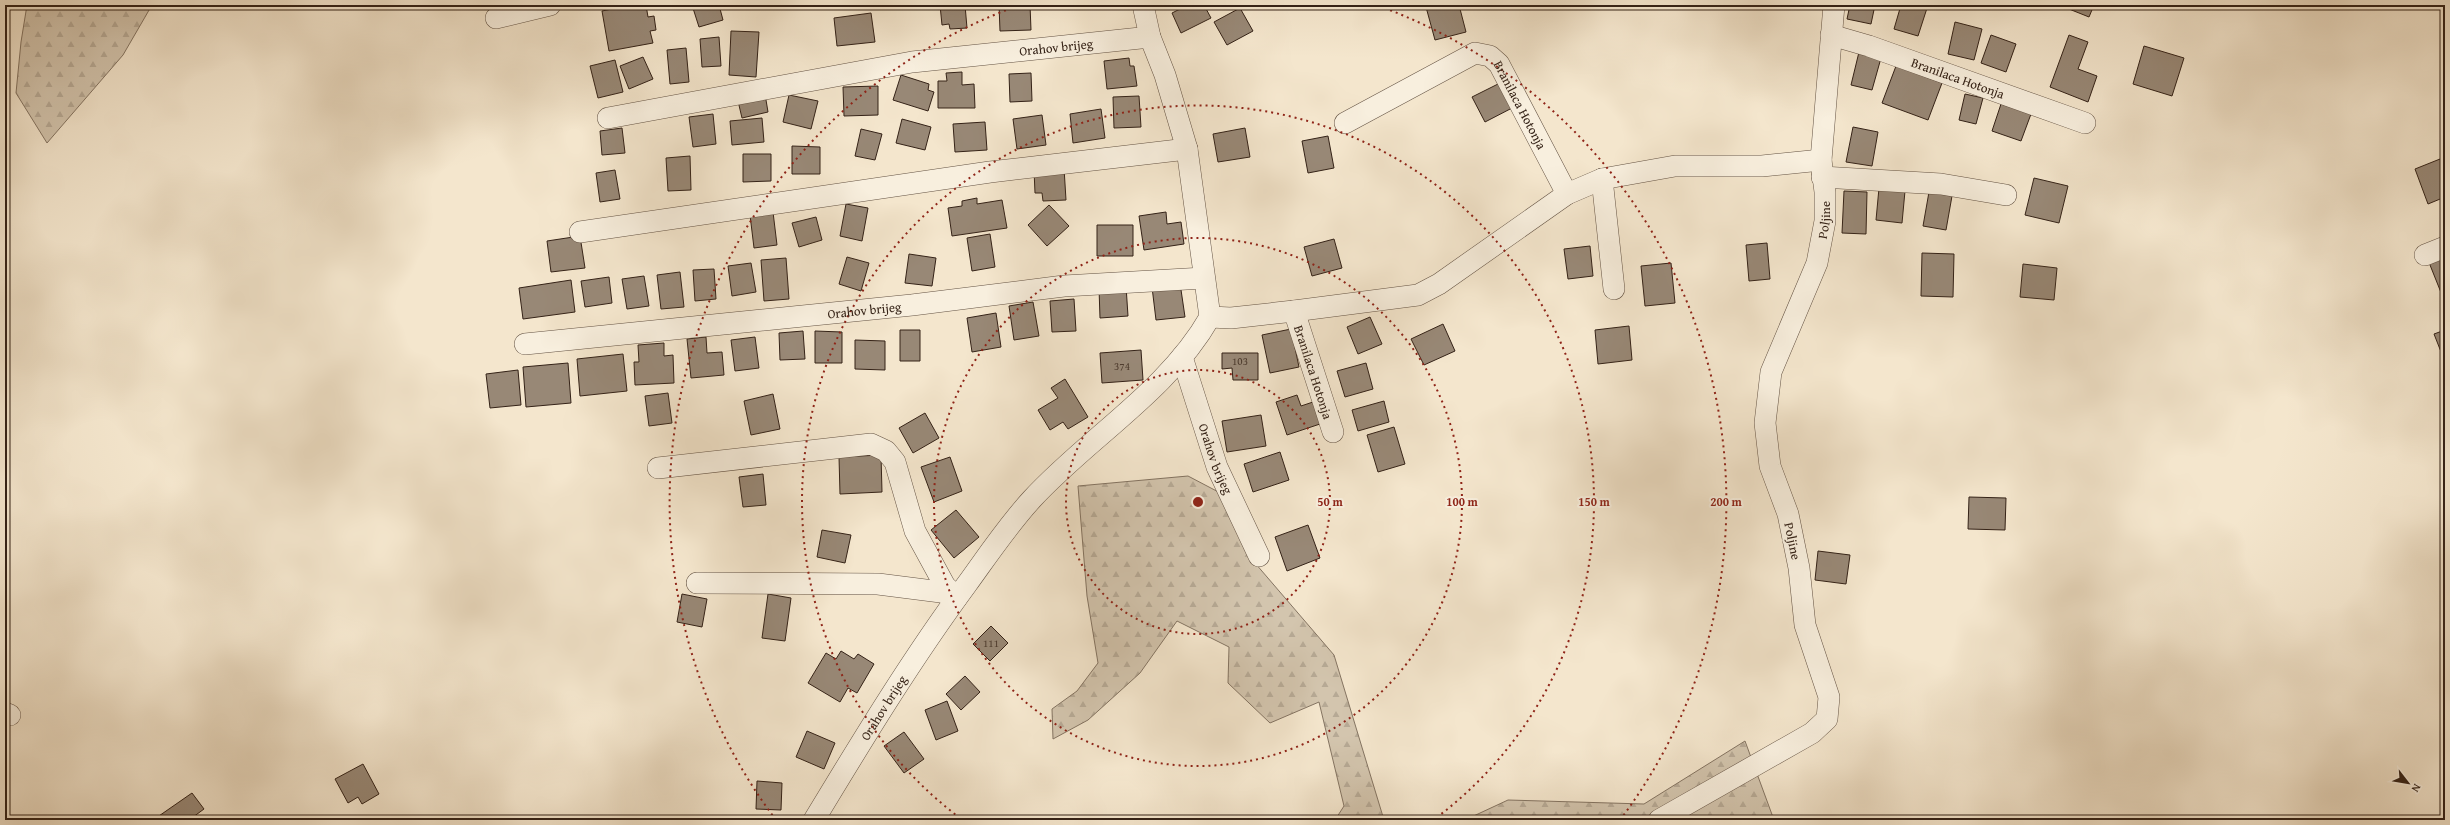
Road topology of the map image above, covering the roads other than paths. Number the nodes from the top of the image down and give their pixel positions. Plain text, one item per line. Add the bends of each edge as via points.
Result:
1 (550, 5) edge
2 (1142, 5) edge
3 (1834, 5) edge
4 (496, 18) dead end
5 (1830, 35) junction
6 (1150, 38) junction
7 (608, 118) dead end
8 (1345, 122) dead end
9 (2085, 123) dead end
10 (1187, 150) junction
11 (1821, 168) junction
12 (1602, 179) junction
13 (1567, 194) junction
14 (2006, 195) dead end
15 (580, 232) dead end
16 (2445, 247) edge
17 (2425, 255) dead end
18 (1204, 278) junction
19 (1614, 289) dead end
20 (1294, 311) junction
21 (1210, 317) junction
22 (525, 344) dead end
23 (1182, 357) junction
24 (1333, 432) dead end
25 (658, 468) dead end
26 (1259, 556) dead end
27 (697, 584) dead end
28 (957, 597) junction
29 (814, 820) edge
30 (1659, 820) edge

1 - 4 street
2 - 6 street
3 - 5 street
5 - 9 street, Branilaca Hotonja via 1869,46
5 - 11 street
6 - 7 street, Orahov brijeg via 912,62
6 - 10 street via 1165,76
8 - 13 street, Branilaca Hotonja via 1475,53 1490,56 1499,64
10 - 15 street via 990,172
10 - 18 street
11 - 12 street, Branilaca Hotonja via 1675,166
11 - 14 street, Branilaca Hotonja
11 - 30 street, Poljine via 1825,192 1825,221 1817,263 1771,372 1765,423 1770,466 1788,514 1799,568 1805,625 1829,697 1827,719 1812,733
12 - 13 street, Branilaca Hotonja
12 - 19 street
13 - 20 street, Branilaca Hotonja via 1439,284 1418,295
16 - 17 street
18 - 21 street
18 - 22 street, Orahov brijeg via 1064,286 912,305
20 - 21 street, Branilaca Hotonja via 1231,318
20 - 24 street, Branilaca Hotonja
21 - 23 street, Orahov brijeg via 1198,338
23 - 26 street, Orahov brijeg via 1217,467
23 - 28 street, Orahov brijeg via 1031,499
25 - 28 street via 871,444 886,451 895,462 915,531 945,586
27 - 28 street via 878,584 941,592
28 - 29 street, Orahov brijeg via 898,682

